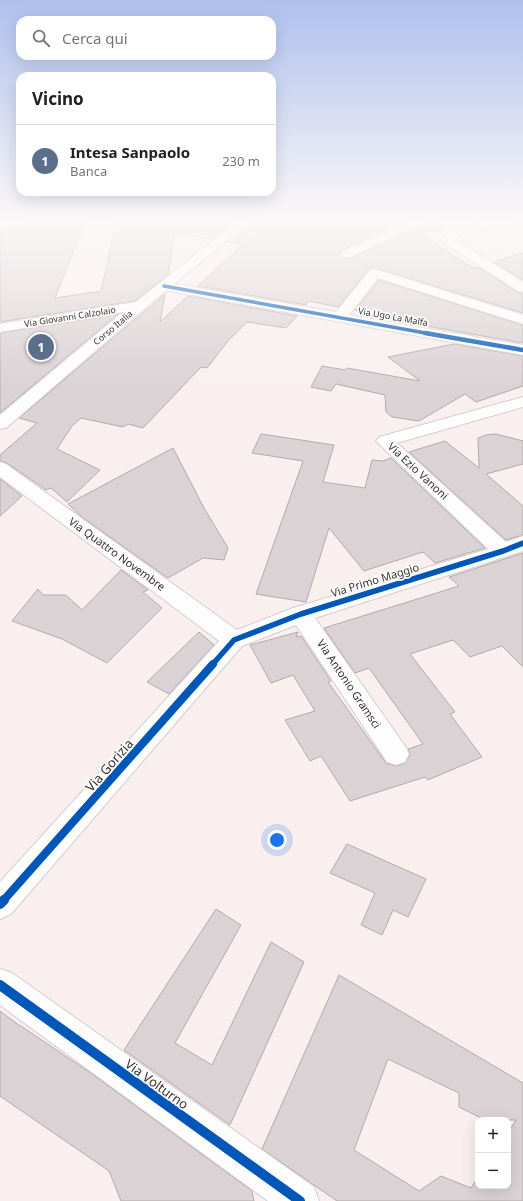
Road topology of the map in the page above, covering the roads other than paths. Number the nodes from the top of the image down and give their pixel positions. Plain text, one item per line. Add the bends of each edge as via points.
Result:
1 (177, 275) edge
2 (373, 275) edge
3 (381, 275) edge
4 (503, 275) edge
5 (164, 286) junction
6 (523, 288) edge
7 (140, 305) junction
8 (340, 316) junction
9 (523, 320) edge
10 (0, 328) edge
11 (523, 350) edge
12 (523, 402) edge
13 (0, 424) edge
14 (0, 468) edge
15 (523, 543) edge
16 (503, 551) junction
17 (301, 614) junction
18 (234, 640) junction
19 (396, 754) dead end
20 (0, 904) edge
21 (0, 985) edge
22 (299, 1201) edge

1 - 5 street, Corso Italia
2 - 8 street, Via Ugo La Malfa
3 - 9 street, Via Ugo La Malfa
4 - 6 street
5 - 7 street, Corso Italia
5 - 8 street, Via Ugo La Malfa
7 - 10 street, Via Giovanni Calzolaio
7 - 13 street, Corso Italia
8 - 11 street, Via Ugo La Malfa
12 - 16 street, Via Ezio Vanoni via 385,441
14 - 18 street, Via Quattro Novembre
15 - 16 street, Via Primo Maggio
16 - 17 street, Via Primo Maggio
17 - 18 street, Via Primo Maggio
17 - 19 street, Via Antonio Gramsci
18 - 20 street, Via Gorizia
21 - 22 street, Via Volturno

